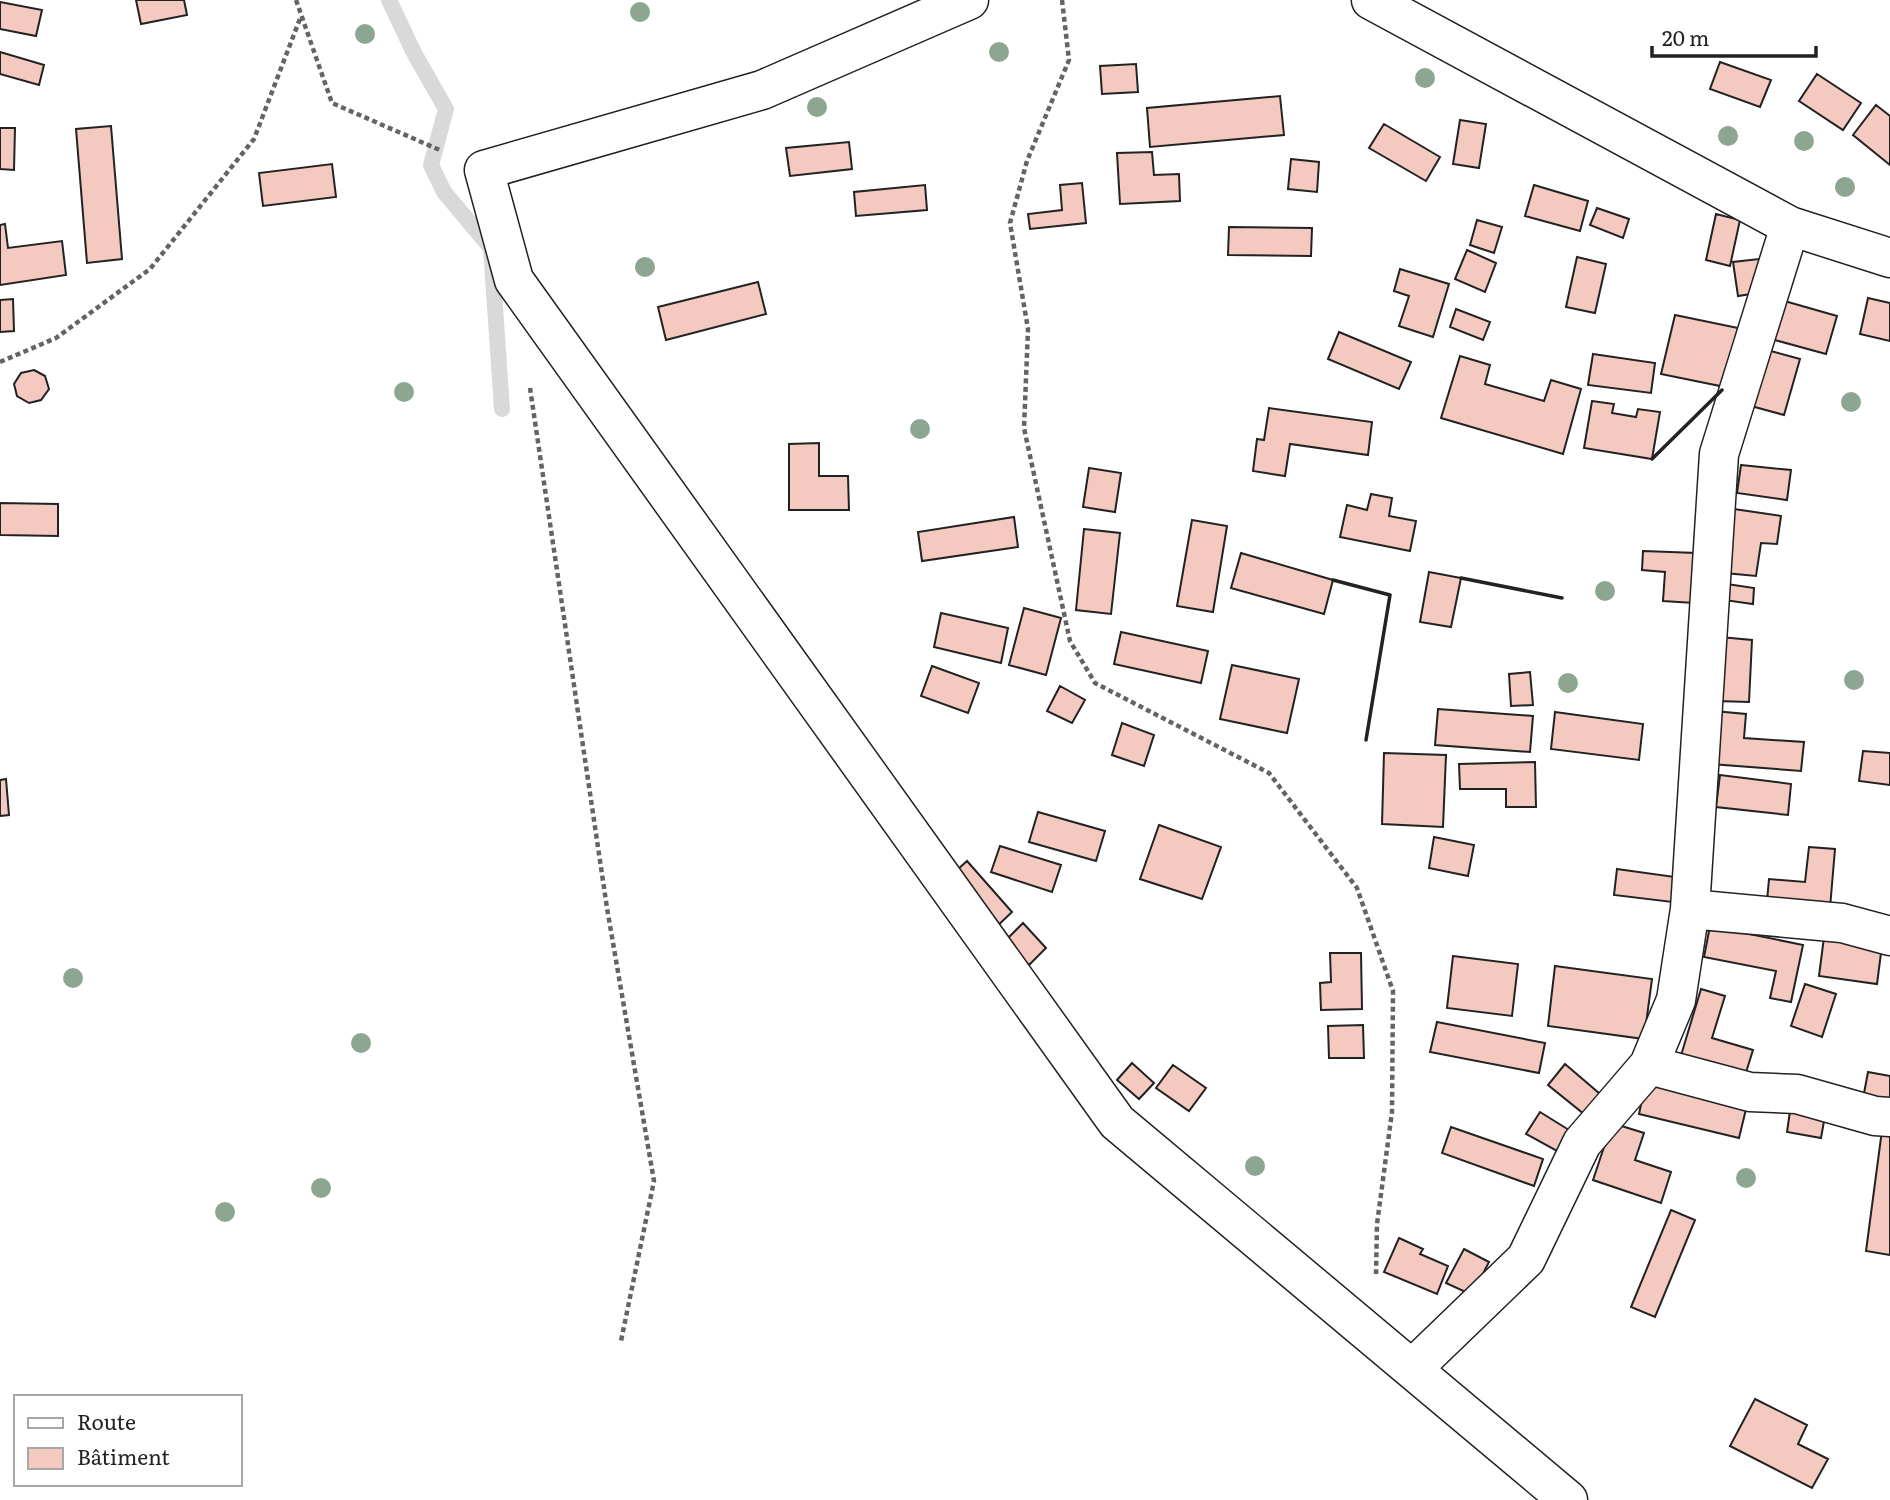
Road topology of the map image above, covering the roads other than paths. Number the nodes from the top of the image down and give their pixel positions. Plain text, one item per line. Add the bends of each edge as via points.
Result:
1 (969, 0) edge
2 (1371, 0) edge
3 (1790, 226) junction
4 (1890, 258) edge
5 (1690, 909) junction
6 (1890, 936) edge
7 (1649, 1065) junction
8 (1890, 1117) edge
9 (1412, 1369) junction
10 (1568, 1500) edge

1 - 9 street via 762,90 484,170 514,280 1117,1122
2 - 3 street
3 - 4 street
3 - 5 street via 1719,454
5 - 6 street via 1843,923
5 - 7 street via 1676,1000
7 - 8 street via 1750,1092 1797,1094
7 - 9 street via 1582,1143 1526,1259
9 - 10 street

